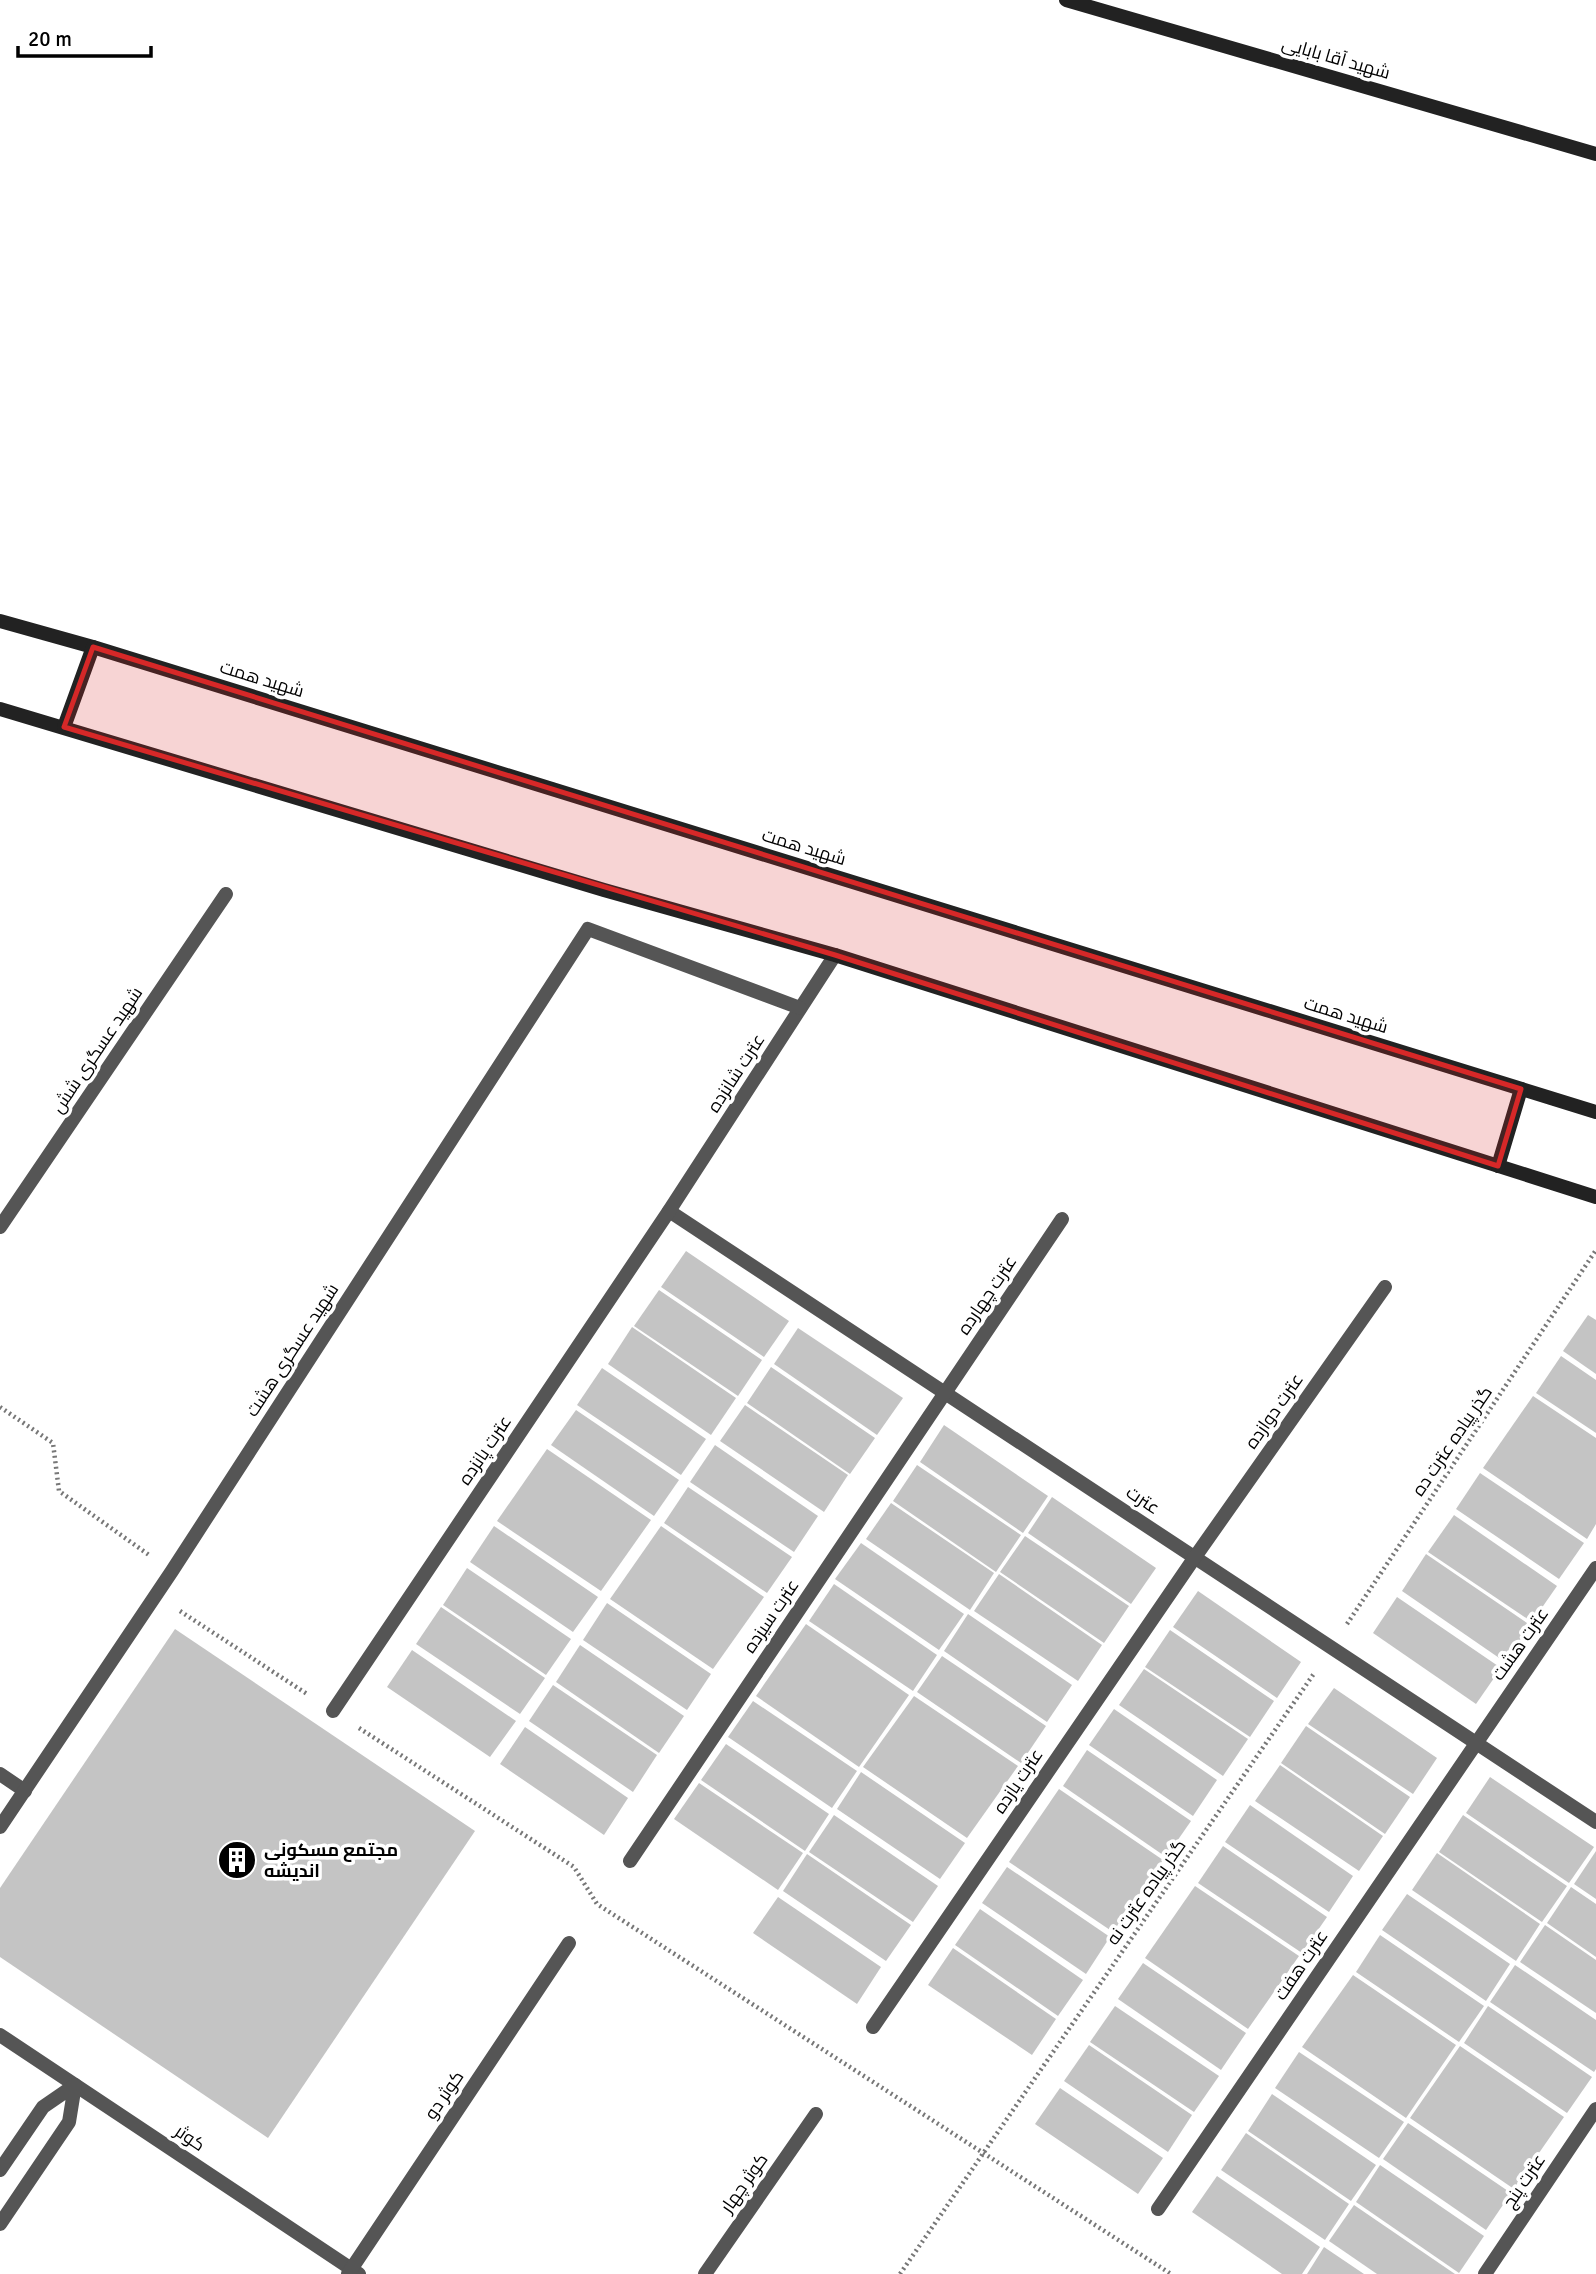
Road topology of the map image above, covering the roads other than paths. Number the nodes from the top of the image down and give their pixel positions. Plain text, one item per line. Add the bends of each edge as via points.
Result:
1 (1066, 0) edge
2 (1596, 154) edge
3 (0, 621) edge
4 (93, 647) junction
5 (0, 709) edge
6 (64, 727) junction
7 (226, 894) dead end
8 (835, 955) junction
9 (800, 1008) junction
10 (1521, 1089) junction
11 (1596, 1112) edge
12 (1499, 1166) junction
13 (1596, 1197) edge
14 (669, 1211) junction
15 (1062, 1219) dead end
16 (0, 1227) edge
17 (1385, 1287) dead end
18 (945, 1392) junction
19 (1195, 1557) junction
20 (1596, 1568) edge
21 (333, 1711) road end
22 (1476, 1742) junction
23 (0, 1774) edge
24 (25, 1791) junction
25 (1596, 1822) edge
26 (0, 1826) edge
27 (630, 1861) dead end
28 (569, 1943) dead end
29 (873, 2026) dead end
30 (0, 2035) edge
31 (75, 2085) junction
32 (1596, 2109) edge
33 (816, 2114) dead end
34 (0, 2170) edge
35 (1158, 2209) dead end
36 (0, 2224) edge
37 (353, 2272) edge
38 (705, 2274) edge
39 (1485, 2274) edge

1 - 2 street, شهید آقا بابایی
3 - 4 street, شهید همت
4 - 6 street
4 - 10 street, شهید همت
5 - 6 street
6 - 8 street
7 - 16 street, شهید عسگری شش
8 - 9 street, عترت شانزده
8 - 12 street
9 - 14 street, عترت شانزده
9 - 24 street, شهید عسگری هشت via 588,929
10 - 11 street, شهید همت
10 - 12 street
12 - 13 street
14 - 18 street, عترت
14 - 21 street, عترت پانزده
15 - 18 street, عترت چهارده
17 - 19 street, عترت دوازده
18 - 19 street, عترت
18 - 27 street, عترت سیزده
19 - 22 street, عترت
19 - 29 street, عترت یازده
20 - 22 street, عترت هشت
22 - 25 street, عترت
22 - 35 street, عترت هفت
23 - 24 street
24 - 26 street, شهید عسگری هشت
28 - 37 street, کوثر دو
30 - 31 street, کوثر
31 - 34 street via 43,2107
31 - 36 street via 69,2122
31 - 37 street, کوثر
32 - 39 street, عترت پنج
33 - 38 street, کوثر چهار

